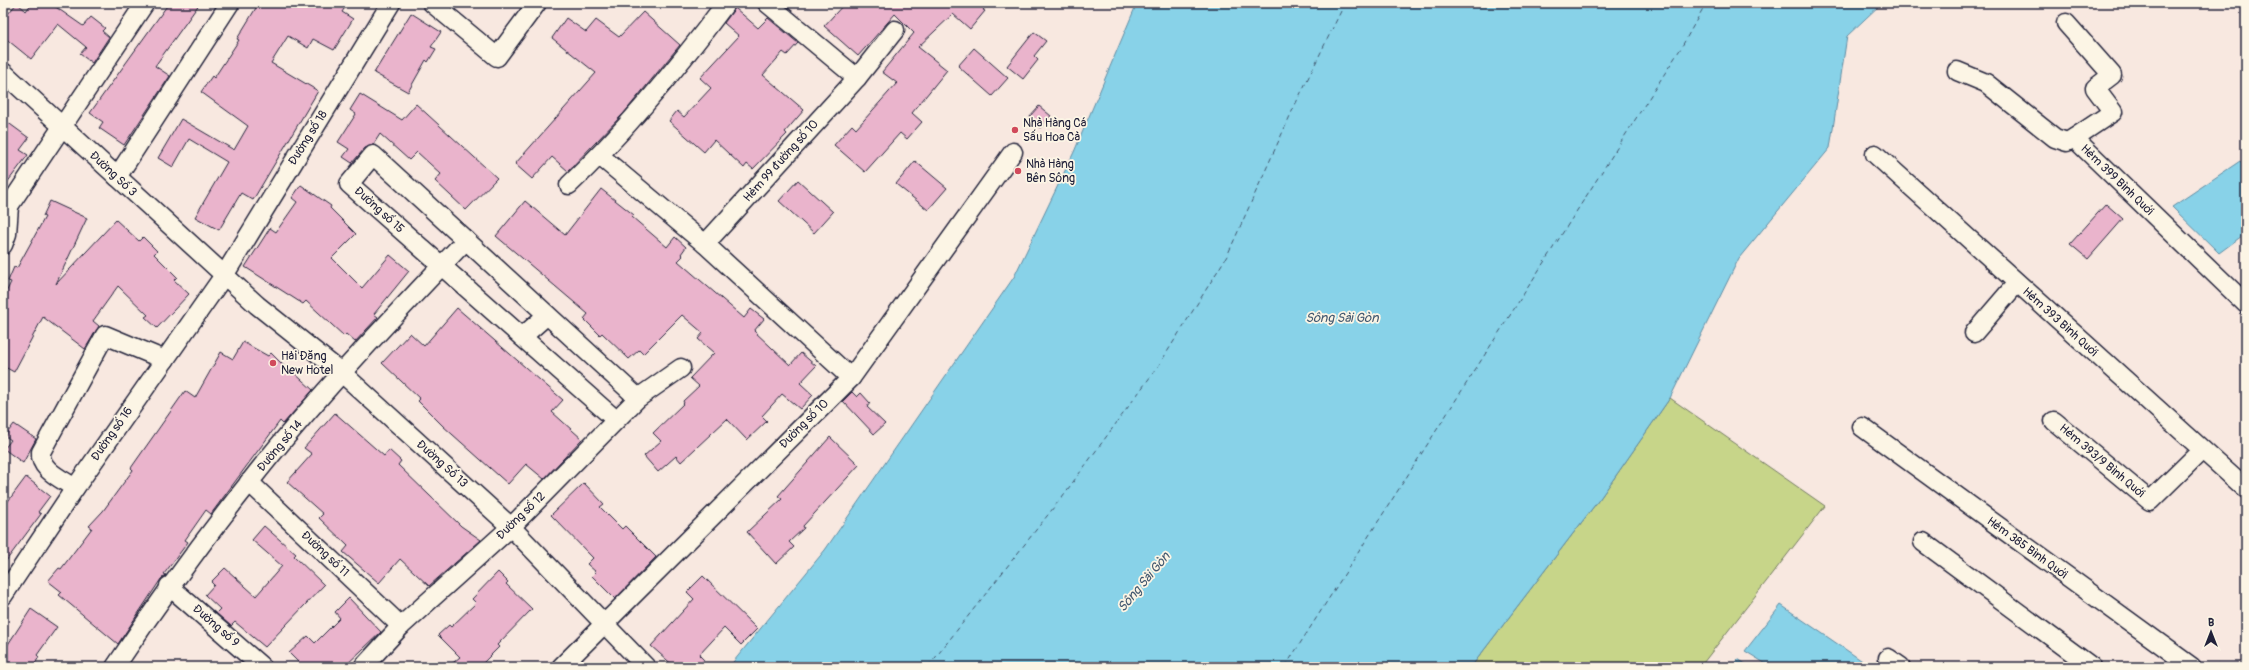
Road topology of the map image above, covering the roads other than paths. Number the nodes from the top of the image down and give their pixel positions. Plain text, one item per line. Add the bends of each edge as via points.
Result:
1 (145, 3) edge
2 (230, 3) edge
3 (391, 3) edge
4 (432, 3) edge
5 (537, 3) edge
6 (726, 3) edge
7 (767, 3) edge
8 (2066, 23) dead end
9 (895, 30) dead end
10 (1957, 71) dead end
11 (3, 72) edge
12 (857, 78) junction
13 (62, 126) junction
14 (2074, 138) junction
15 (1013, 152) dead end
16 (1875, 154) dead end
17 (600, 156) junction
18 (117, 177) junction
19 (569, 185) dead end
20 (6, 208) edge
21 (466, 240) junction
22 (706, 244) junction
23 (3, 245) edge
24 (442, 266) junction
25 (225, 274) junction
26 (2017, 283) junction
27 (2246, 304) edge
28 (547, 315) junction
29 (1974, 332) dead end
30 (522, 337) junction
31 (164, 360) junction
32 (681, 368) dead end
33 (342, 373) junction
34 (850, 378) junction
35 (638, 398) junction
36 (616, 420) junction
37 (2054, 421) dead end
38 (1862, 427) dead end
39 (2202, 450) junction
40 (249, 482) junction
41 (74, 488) junction
42 (2246, 490) edge
43 (511, 527) junction
44 (1923, 542) dead end
45 (170, 586) junction
46 (3, 596) edge
47 (604, 625) junction
48 (401, 626) junction
49 (115, 667) edge
50 (262, 667) edge
51 (363, 667) edge
52 (561, 667) edge
53 (646, 667) edge
54 (2092, 667) edge
55 (2192, 667) edge

1 - 13 street
2 - 18 street
3 - 25 street, Đường số 18
4 - 5 street via 497,57
6 - 17 street via 691,50
7 - 12 street
8 - 14 street, Hẻm 399 Bình Quới via 2112,75 2095,88 2113,112
9 - 12 street, Hẻm 99 đường số 10
10 - 14 street via 1986,83 2055,138 2067,142
11 - 13 street, Đường Số 3
12 - 22 street, Hẻm 99 đường số 10
13 - 18 street, Đường Số 3
13 - 20 street
14 - 27 street, Hẻm 399 Bình Quới
15 - 34 street, Đường số 10
16 - 26 street, Hẻm 393 Bình Quới
17 - 19 street
17 - 22 street
18 - 25 street, Đường Số 3
20 - 23 street via 7,234
21 - 24 street, Đường số 14
21 - 24 street, Đường số 15 via 373,155 350,184
21 - 28 street, Đường số 15
22 - 34 street
24 - 30 street, Đường số 15
24 - 33 street, Đường số 14
25 - 31 street, Đường số 16
25 - 33 street, Đường Số 13 via 257,305
26 - 29 street
26 - 39 street, Hẻm 393 Bình Quới
28 - 30 street
28 - 35 street, Đường số 15
30 - 36 street, Đường số 15
31 - 41 street, Đường số 16
31 - 41 street via 105,335 41,452 40,458 45,467
32 - 35 street, Đường số 12
33 - 40 street, Đường số 14
33 - 43 street, Đường Số 13
34 - 47 street, Đường số 10
35 - 36 street, Đường số 12
36 - 43 street, Đường số 12
37 - 39 street, Hẻm 393/9 Bình Quới via 2150,501
38 - 55 street, Hẻm 385 Bình Quới
39 - 42 street, Hẻm 393 Bình Quới
40 - 45 street, Đường số 14
40 - 48 street, Đường số 11
41 - 46 street, Đường số 16
43 - 47 street, Đường Số 13
43 - 48 street, Đường số 12
44 - 54 street
45 - 49 street, Đường số 14
45 - 50 street, Đường số 9
47 - 52 street, Đường số 10
47 - 53 street, Đường Số 13
48 - 51 street, Đường số 12

